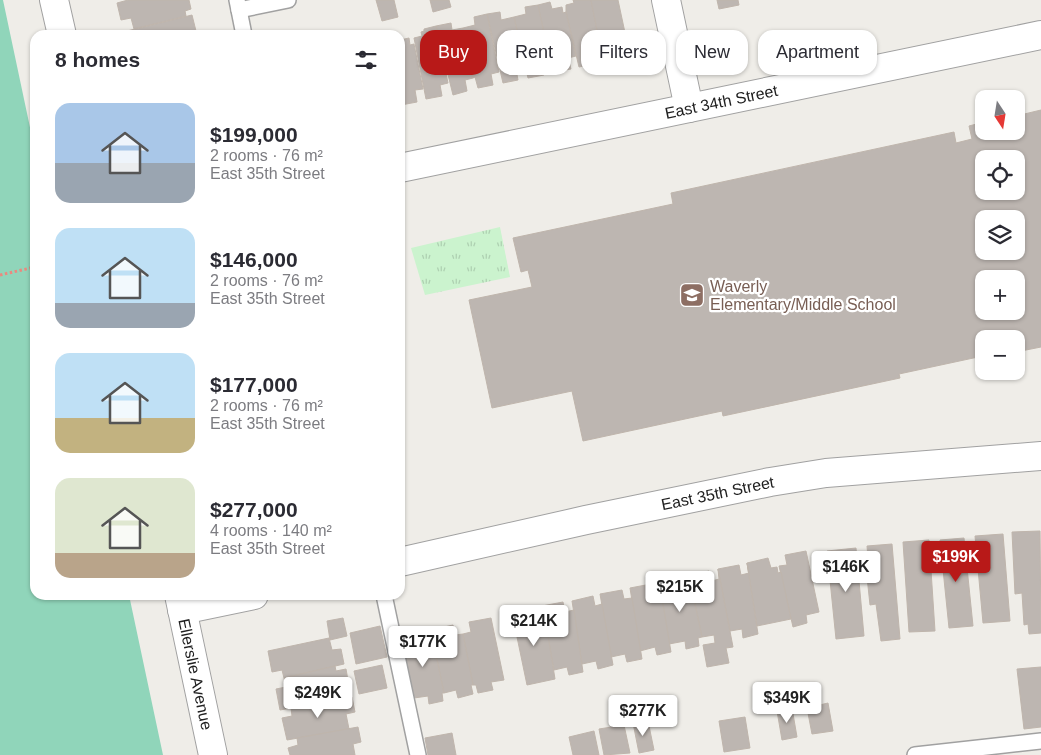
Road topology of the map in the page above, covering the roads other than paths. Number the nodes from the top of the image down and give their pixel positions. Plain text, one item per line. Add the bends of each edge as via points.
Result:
1 (54, 0) edge
2 (288, 0) edge
3 (666, 0) edge
4 (238, 5) edge
5 (61, 30) edge
6 (243, 30) edge
7 (1041, 34) edge
8 (689, 108) junction
9 (405, 167) edge
10 (1041, 456) edge
11 (405, 561) edge
12 (208, 600) edge
13 (385, 600) edge
14 (181, 603) edge
15 (1041, 741) edge
16 (213, 755) edge
17 (418, 755) edge
18 (915, 755) edge

1 - 5 street
2 - 4 lane
3 - 8 street
4 - 6 lane
7 - 8 street, East 34th Street
8 - 9 street, East 34th Street
10 - 11 street, East 35th Street via 826,473 770,482
12 - 14 street
13 - 17 lane
14 - 16 street, Ellerslie Avenue
15 - 18 lane

